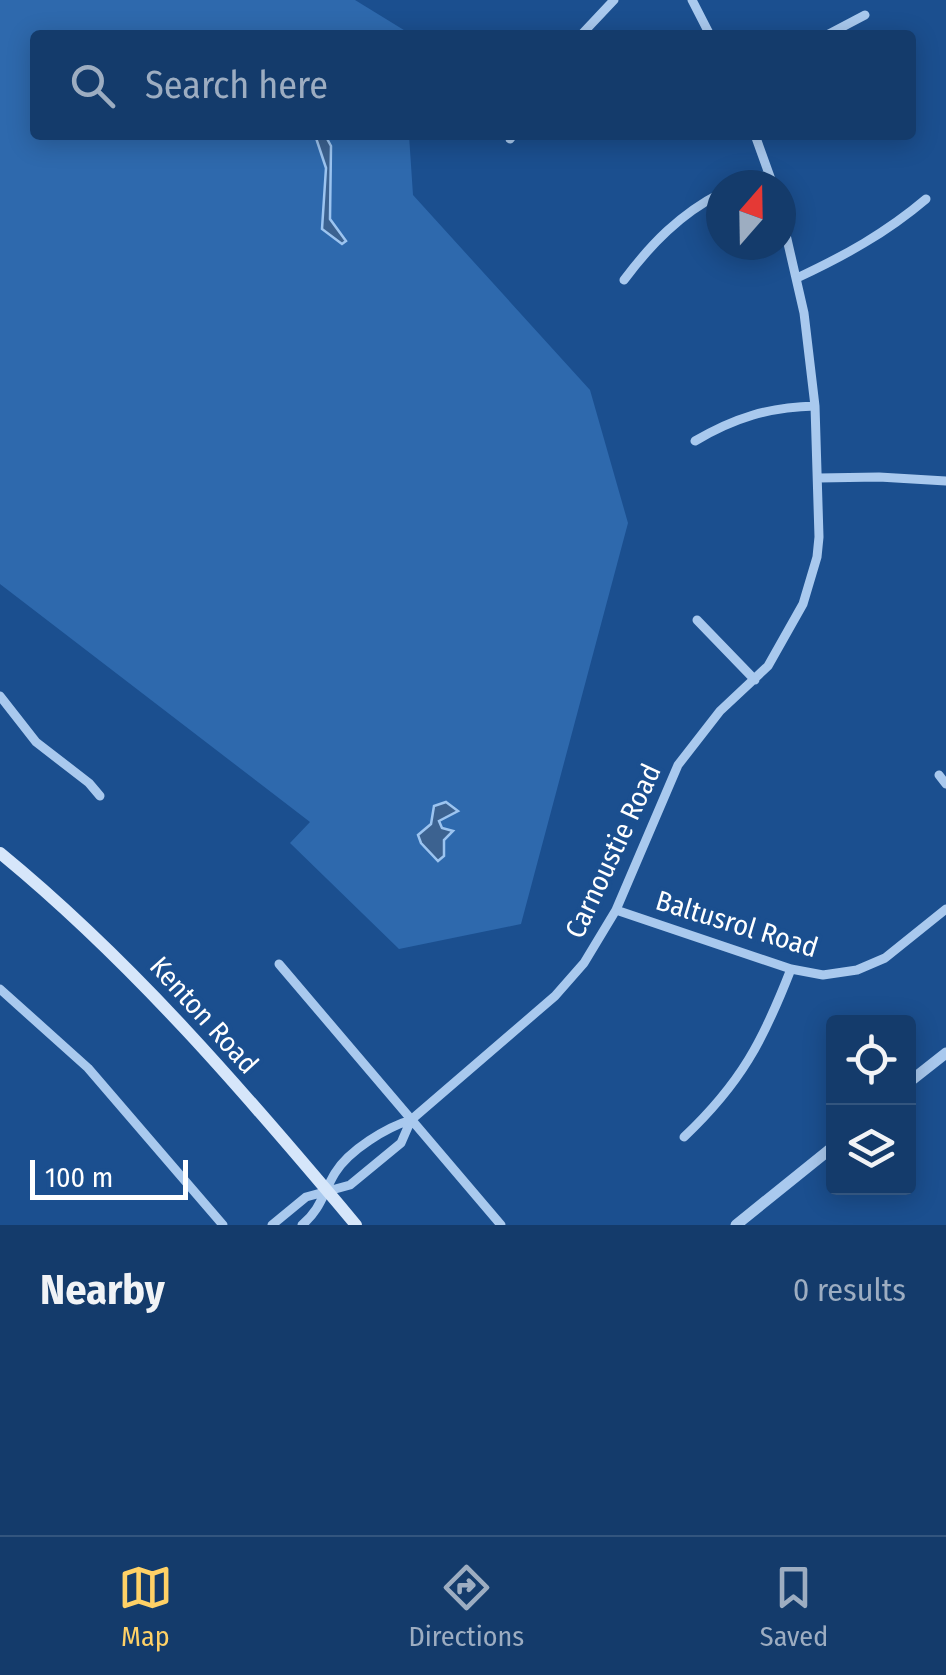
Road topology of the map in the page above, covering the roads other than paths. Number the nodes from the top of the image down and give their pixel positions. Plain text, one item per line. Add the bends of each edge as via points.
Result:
1 (614, 0) edge
2 (692, 0) edge
3 (866, 14) dead end
4 (586, 30) edge
5 (707, 30) edge
6 (836, 30) edge
7 (757, 140) edge
8 (768, 170) edge
9 (926, 200) dead end
10 (706, 202) edge
11 (793, 260) edge
12 (797, 278) junction
13 (624, 280) dead end
14 (815, 406) junction
15 (695, 441) dead end
16 (818, 478) junction
17 (946, 481) edge
18 (697, 620) dead end
19 (754, 680) junction
20 (0, 696) edge
21 (100, 796) dead end
22 (0, 854) edge
23 (946, 909) edge
24 (616, 910) junction
25 (279, 964) dead end
26 (791, 969) junction
27 (0, 989) edge
28 (946, 1053) edge
29 (916, 1077) edge
30 (412, 1120) junction
31 (684, 1137) dead end
32 (826, 1152) edge
33 (328, 1191) junction
34 (223, 1225) edge
35 (272, 1225) edge
36 (302, 1225) edge
37 (356, 1225) edge
38 (501, 1225) edge
39 (736, 1225) edge

1 - 4 street
2 - 5 street
3 - 6 street
7 - 8 street
9 - 12 street via 852,252
10 - 13 street via 659,237
11 - 12 street, Carnoustie Road
12 - 14 street, Carnoustie Road
14 - 15 street via 762,411
14 - 16 street, Carnoustie Road
16 - 17 street
16 - 19 street, Carnoustie Road via 812,580 793,626
18 - 19 street
19 - 24 street, Carnoustie Road via 678,765
20 - 21 street via 36,742
22 - 33 main road, Kenton Road via 152,992
23 - 26 street, Baltusrol Road via 872,965 824,975
24 - 26 street, Baltusrol Road
24 - 30 street, Carnoustie Road via 571,980
25 - 30 street
26 - 31 street via 745,1070
27 - 34 street via 88,1068
28 - 29 street
30 - 33 street, Carnoustie Road via 400,1143 350,1185
30 - 33 street, Carnoustie Road via 386,1128 336,1170
30 - 38 street
32 - 39 street
33 - 35 street via 306,1197
33 - 36 street
33 - 37 main road, Kenton Road

